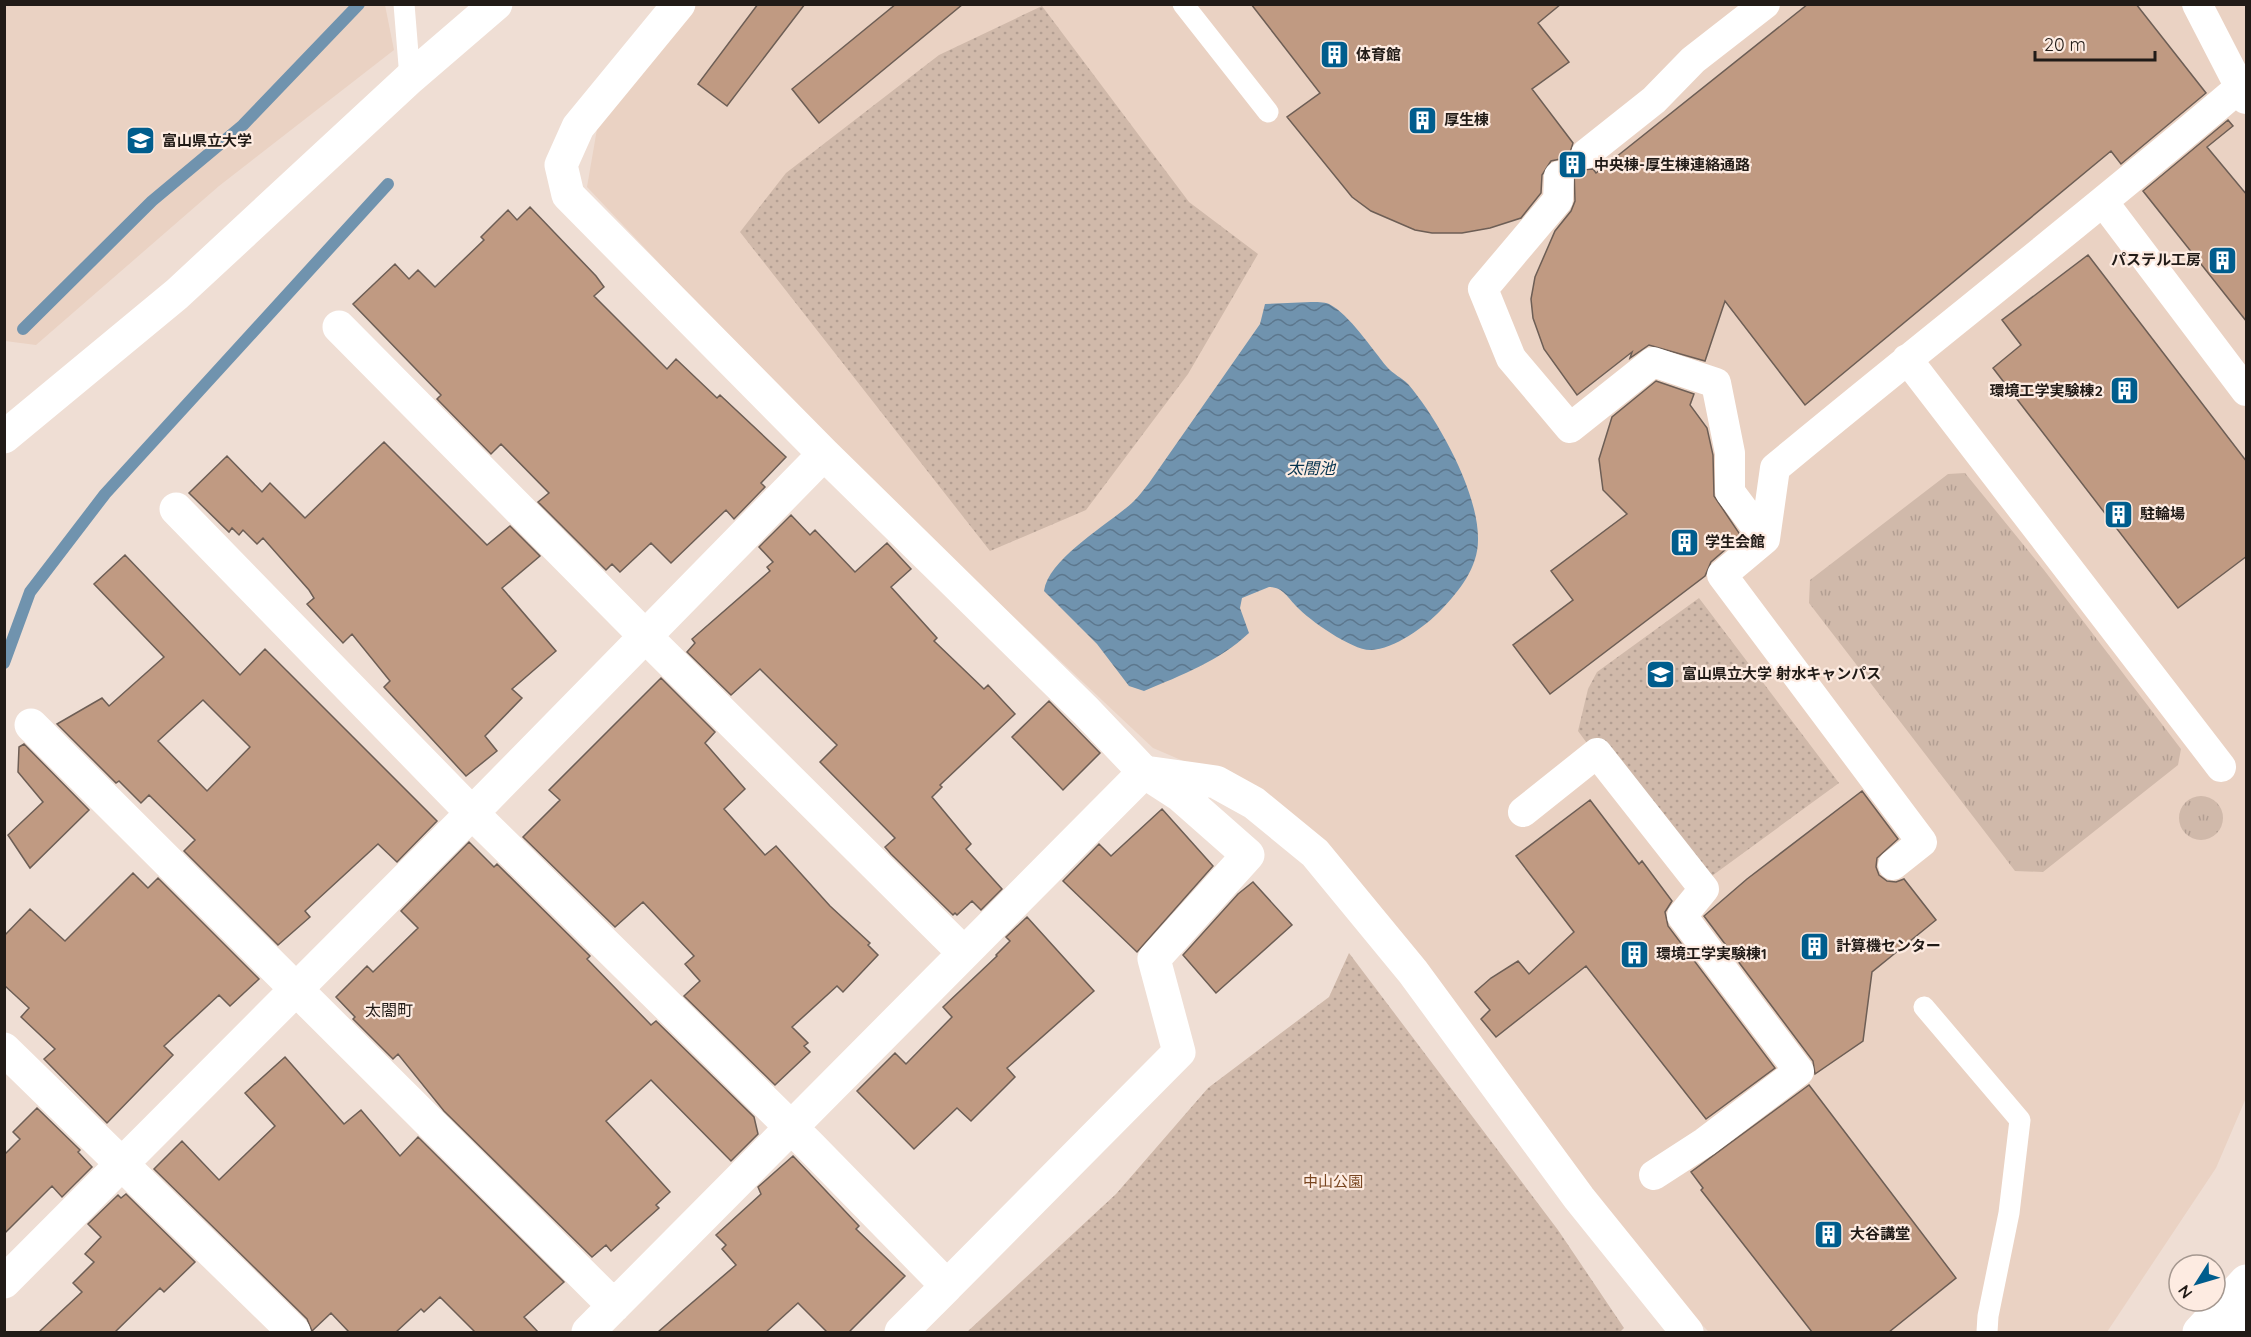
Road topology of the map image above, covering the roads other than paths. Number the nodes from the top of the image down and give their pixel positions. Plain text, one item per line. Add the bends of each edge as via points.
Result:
1 (404, 4) edge
2 (496, 4) edge
3 (679, 4) edge
4 (1183, 4) edge
5 (1765, 4) edge
6 (2198, 4) edge
7 (410, 78) junction
8 (2243, 93) edge
9 (1268, 112) dead end
10 (1586, 154) dead end
11 (1559, 176) dead end
12 (2104, 203) junction
13 (339, 327) dead end
14 (1907, 359) junction
15 (2247, 391) edge
16 (7, 430) edge
17 (824, 454) junction
18 (176, 509) dead end
19 (1765, 539) junction
20 (644, 635) junction
21 (31, 725) dead end
22 (2221, 767) dead end
23 (1144, 772) junction
24 (1523, 812) dead end
25 (472, 813) junction
26 (1893, 865) dead end
27 (964, 953) junction
28 (297, 988) junction
29 (1924, 1007) dead end
30 (4, 1049) edge
31 (791, 1129) junction
32 (123, 1163) junction
33 (1654, 1175) dead end
34 (2247, 1281) edge
35 (4, 1282) edge
36 (947, 1286) junction
37 (614, 1306) junction
38 (2247, 1306) edge
39 (294, 1332) edge
40 (588, 1332) edge
41 (901, 1332) edge
42 (1687, 1332) edge
43 (1987, 1332) edge
44 (2199, 1332) edge
45 (2235, 1332) edge

1 - 7 lane
2 - 7 street
3 - 17 street via 578,127 561,165 568,195
4 - 9 lane
5 - 10 street via 1693,60 1654,100
6 - 8 street
7 - 16 street via 177,294
8 - 12 street
11 - 19 street via 1557,200 1484,289 1511,358 1570,428 1653,362 1716,383 1730,453 1730,492
12 - 14 street
12 - 15 street
13 - 20 street
14 - 19 street via 1775,468
14 - 22 street
17 - 20 street
17 - 23 street
18 - 25 street
19 - 26 street via 1722,575 1922,842
20 - 25 street
20 - 27 street
21 - 28 street
23 - 27 street
23 - 36 street via 1181,796 1248,855 1154,959 1179,1052
23 - 42 street via 1216,782 1254,803 1315,853 1413,972 1579,1198
24 - 33 street via 1597,753 1704,889 1682,916 1799,1071
25 - 28 street
25 - 31 street
27 - 31 street
28 - 32 street
28 - 37 street
29 - 43 lane via 2020,1120 2009,1213
30 - 32 street
31 - 36 street
31 - 37 street
32 - 35 street
32 - 39 street
34 - 44 street
36 - 41 street
37 - 40 street
38 - 45 street

